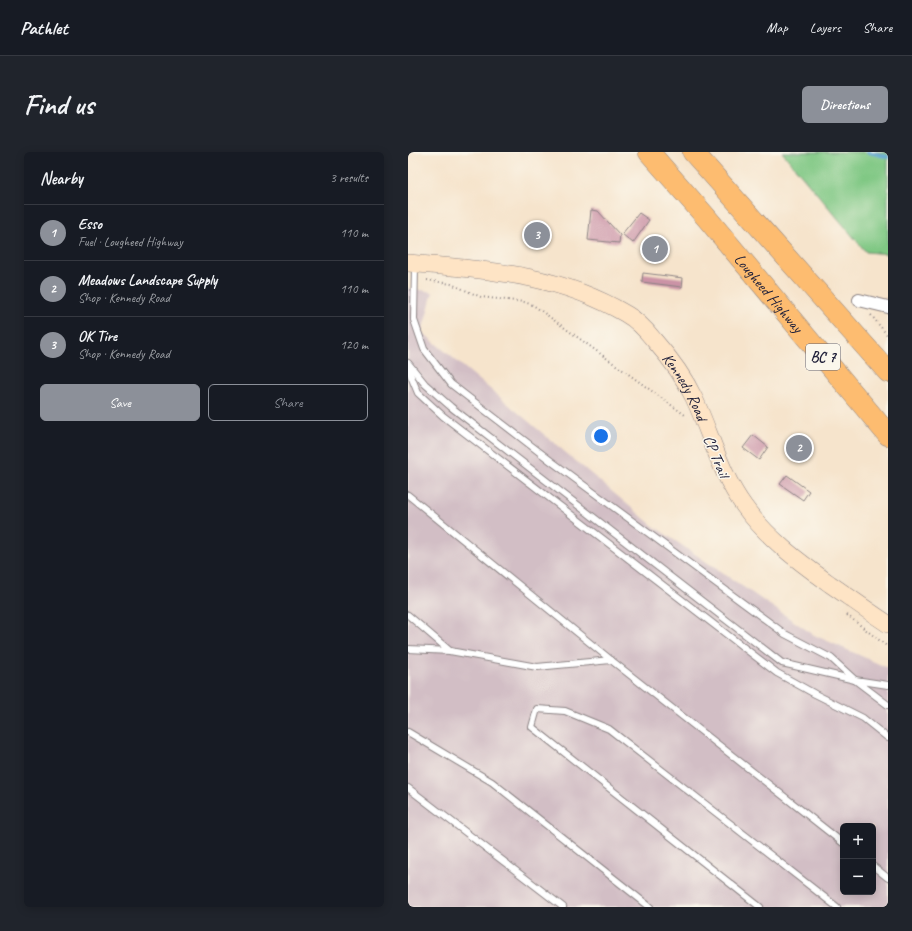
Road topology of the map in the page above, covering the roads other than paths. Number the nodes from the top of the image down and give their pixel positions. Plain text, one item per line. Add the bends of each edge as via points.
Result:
1 (649, 152) edge
2 (693, 152) edge
3 (412, 263) edge
4 (859, 300) road end
5 (888, 307) edge
6 (408, 363) edge
7 (408, 369) edge
8 (888, 372) edge
9 (888, 435) edge
10 (408, 495) edge
11 (408, 615) edge
12 (888, 624) edge
13 (408, 649) edge
14 (450, 651) junction
15 (611, 660) junction
16 (855, 680) junction
17 (888, 685) edge
18 (888, 705) edge
19 (408, 732) edge
20 (888, 738) edge
21 (408, 788) edge
22 (840, 841) edge
23 (876, 868) edge
24 (888, 878) edge
25 (563, 907) edge
26 (650, 907) edge
27 (760, 907) edge
28 (837, 907) edge

1 - 9 highway, Lougheed Highway / BC 7
2 - 8 highway, BC 7
3 - 12 main road, Kennedy Road via 515,274 548,281 569,287 627,314 644,328 682,377 694,397 727,479 743,506 758,524 776,543 808,568
3 - 16 lane via 414,320 424,349 451,384 550,461 784,634 831,658
4 - 5 street
6 - 16 lane via 425,384 451,407 782,663
7 - 20 lane via 418,393 442,416 777,673 863,718
10 - 15 lane
11 - 14 lane
13 - 14 lane
14 - 15 lane via 537,667
15 - 22 lane
16 - 17 lane
16 - 18 lane
19 - 26 lane via 492,782
21 - 25 lane
23 - 24 lane
27 - 28 lane via 532,727 537,709 565,711 609,729

